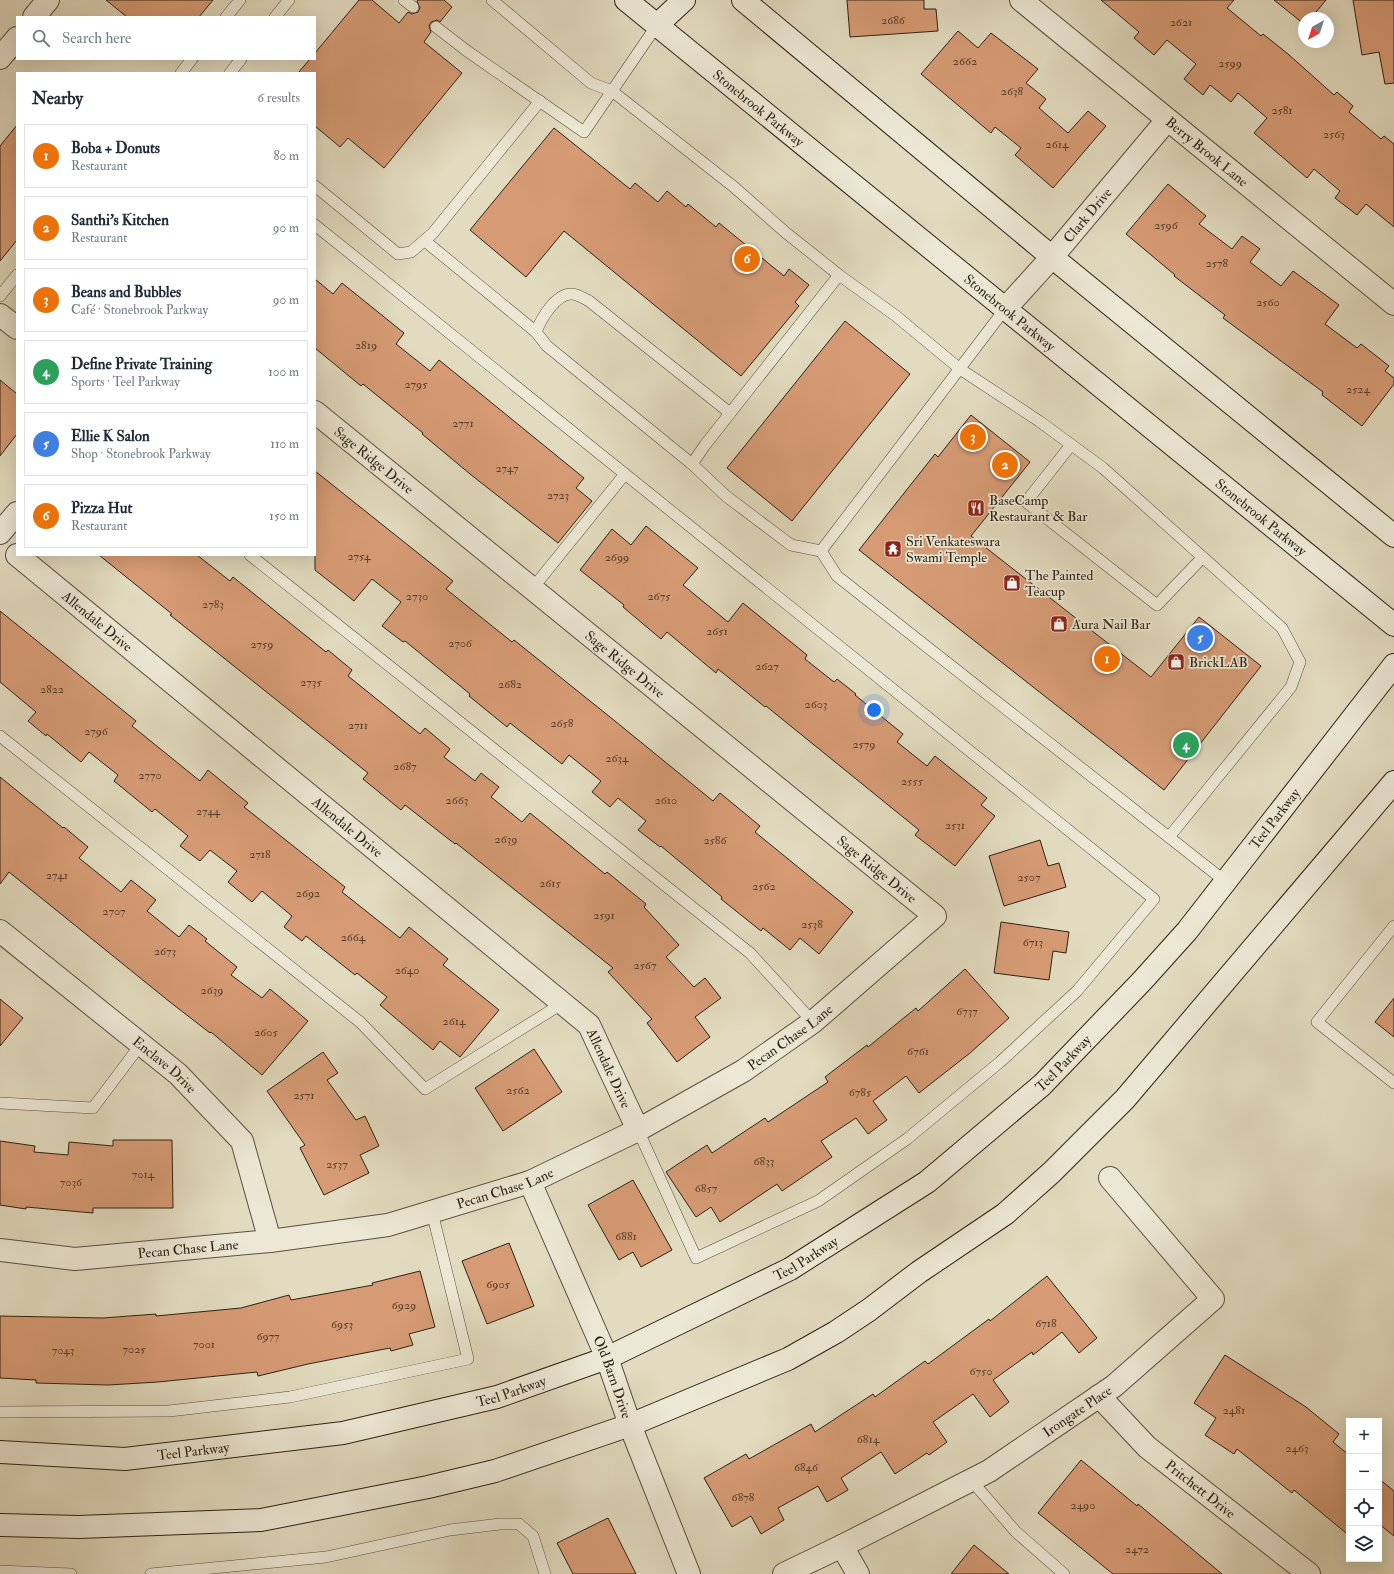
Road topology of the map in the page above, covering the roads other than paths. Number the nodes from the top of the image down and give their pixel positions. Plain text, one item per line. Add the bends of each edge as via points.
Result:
1 (48, 0) edge
2 (240, 0) edge
3 (288, 0) edge
4 (492, 0) edge
5 (626, 0) edge
6 (684, 0) edge
7 (743, 0) edge
8 (1020, 0) edge
9 (35, 16) edge
10 (227, 16) edge
11 (276, 16) edge
12 (657, 25) junction
13 (436, 26) dead end
14 (16, 39) edge
15 (0, 58) edge
16 (191, 60) edge
17 (240, 60) edge
18 (182, 72) edge
19 (231, 72) edge
20 (612, 91) junction
21 (540, 101) junction
22 (1167, 120) junction
23 (316, 187) edge
24 (316, 226) edge
25 (425, 241) junction
26 (1052, 257) junction
27 (840, 275) junction
28 (16, 276) edge
29 (0, 296) edge
30 (1394, 304) edge
31 (1006, 309) junction
32 (0, 315) edge
33 (16, 327) edge
34 (536, 332) junction
35 (960, 369) junction
36 (316, 413) edge
37 (730, 413) junction
38 (1071, 445) junction
39 (692, 464) junction
40 (625, 474) junction
41 (16, 514) edge
42 (0, 533) edge
43 (1394, 536) edge
44 (0, 541) edge
45 (821, 551) junction
46 (16, 554) edge
47 (18, 556) edge
48 (251, 556) edge
49 (1202, 558) junction
50 (532, 589) junction
51 (1394, 625) edge
52 (1394, 665) edge
53 (0, 736) edge
54 (1392, 787) edge
55 (1169, 837) junction
56 (1226, 882) junction
57 (935, 916) joint
58 (1394, 926) edge
59 (0, 931) edge
60 (563, 1004) junction
61 (813, 1022) junction
62 (141, 1044) junction
63 (1394, 1083) edge
64 (0, 1103) edge
65 (638, 1130) junction
66 (1110, 1178) dead end
67 (530, 1182) junction
68 (432, 1212) junction
69 (270, 1242) junction
70 (0, 1250) edge
71 (607, 1358) junction
72 (1099, 1396) junction
73 (0, 1412) edge
74 (630, 1425) junction
75 (0, 1452) edge
76 (971, 1480) junction
77 (0, 1525) edge
78 (842, 1546) junction
79 (0, 1571) edge
80 (72, 1574) edge
81 (151, 1574) edge
82 (544, 1574) edge
83 (689, 1574) edge
84 (784, 1574) edge
85 (858, 1574) edge
86 (1064, 1574) edge
87 (1309, 1574) edge

1 - 9 street
2 - 10 lane
3 - 11 lane
4 - 20 lane via 591,83
5 - 12 street, Stonebrook Parkway
6 - 12 street
7 - 26 street
8 - 22 street, Berry Brook Lane
12 - 20 lane
12 - 31 street, Stonebrook Parkway
13 - 21 lane
14 - 15 street
16 - 18 lane
17 - 19 lane
20 - 21 lane via 584,132
20 - 27 lane
21 - 25 lane
22 - 26 street, Clark Drive
22 - 30 street, Berry Brook Lane
23 - 25 lane via 398,254 411,252
24 - 40 lane
25 - 34 lane
26 - 31 street, Clark Drive
26 - 43 street
27 - 35 lane via 896,316
27 - 37 lane
28 - 29 lane
31 - 35 lane
31 - 51 street, Stonebrook Parkway
32 - 33 street
34 - 37 lane via 540,322 560,296 572,294 590,302
34 - 39 lane via 547,346
35 - 38 lane
35 - 45 lane
36 - 50 street, Sage Ridge Drive
37 - 39 lane
38 - 49 lane via 1103,468
38 - 49 lane via 1026,502 1157,605
39 - 45 lane via 726,496 791,545
40 - 50 lane
40 - 65 lane via 1154,899 1078,991 1000,1062 907,1139 818,1201 696,1258
41 - 42 street
44 - 46 street, Allendale Drive
45 - 55 lane via 837,576
47 - 60 street, Allendale Drive
48 - 61 lane via 750,953
49 - 55 lane via 1282,628 1300,662 1291,687
50 - 57 street, Sage Ridge Drive
52 - 56 street, Teel Parkway
53 - 60 lane via 360,1022 425,1089
54 - 74 street via 1125,1099 1052,1172 1005,1214 829,1336 788,1358
55 - 56 lane
56 - 71 street, Teel Parkway via 1147,976 1042,1085 927,1182 790,1269
57 - 61 street, Pecan Chase Lane
58 - 63 lane via 1318,1022
59 - 62 street, Enclave Drive
60 - 65 street, Allendale Drive via 589,1025
61 - 65 street, Pecan Chase Lane via 743,1071
62 - 64 lane via 93,1108
62 - 69 street, Enclave Drive via 178,1074 242,1142
65 - 67 street, Pecan Chase Lane
66 - 72 street, Irongate Place via 1213,1299 1114,1386
67 - 68 street, Pecan Chase Lane
67 - 71 street, Old Barn Drive
68 - 69 street, Pecan Chase Lane via 388,1225
68 - 73 lane via 468,1359 282,1398 169,1411
69 - 70 street, Pecan Chase Lane via 75,1260
71 - 74 street, Old Barn Drive
71 - 75 street, Teel Parkway via 497,1397 343,1433 125,1459
72 - 76 street, Irongate Place via 989,1471
72 - 87 street, Pritchett Drive via 1147,1447
74 - 77 street via 495,1471 261,1520 79,1527
74 - 83 street, Old Barn Drive
76 - 78 street, Irongate Place
76 - 86 lane via 1016,1532
78 - 84 street, Irongate Place
78 - 85 street
79 - 80 lane
81 - 82 lane via 326,1557 450,1530 519,1524 533,1536

